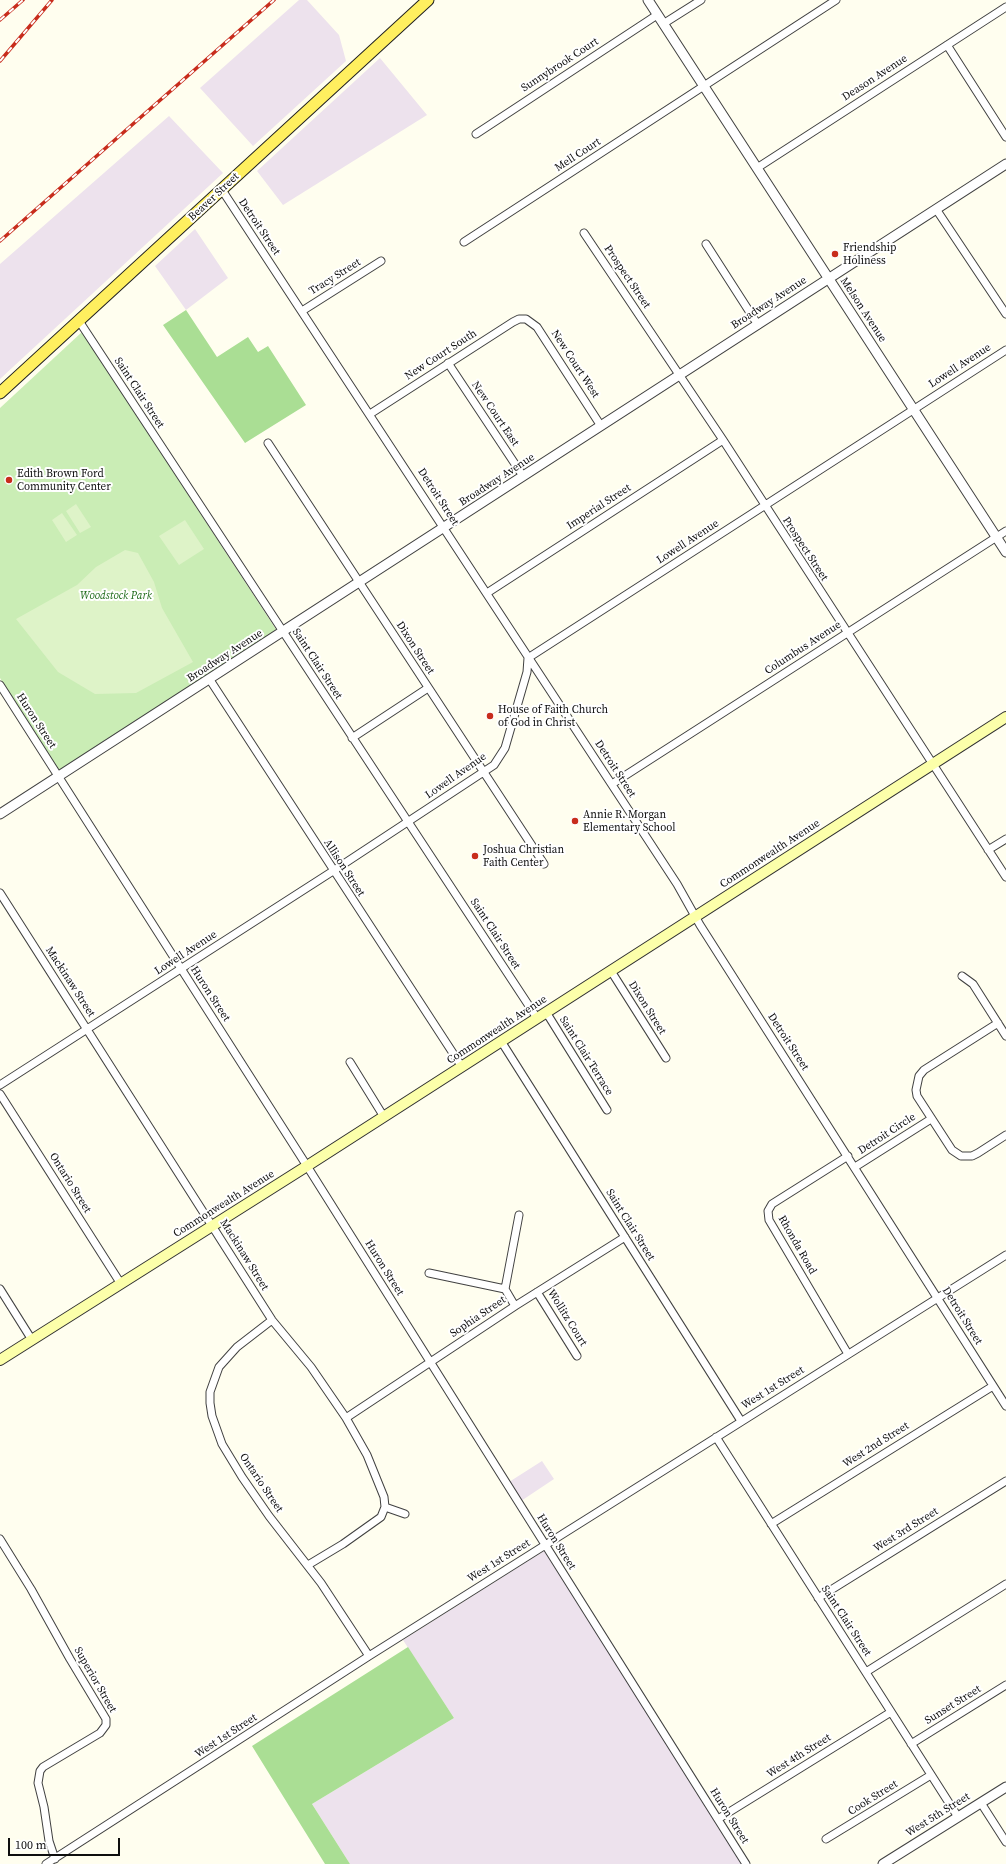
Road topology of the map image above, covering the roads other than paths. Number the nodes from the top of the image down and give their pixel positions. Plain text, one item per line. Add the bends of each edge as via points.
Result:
1 (428, 0) edge
2 (648, 0) edge
3 (701, 0) edge
4 (836, 0) edge
5 (1006, 7) edge
6 (657, 15) junction
7 (663, 24) junction
8 (947, 45) junction
9 (704, 86) junction
10 (476, 134) dead end
11 (1006, 136) edge
12 (1006, 164) edge
13 (757, 168) junction
14 (222, 190) junction
15 (936, 209) junction
16 (584, 233) dead end
17 (464, 242) dead end
18 (706, 244) dead end
19 (380, 261) dead end
20 (828, 278) junction
21 (302, 311) junction
22 (1006, 314) edge
23 (526, 319) joint
24 (79, 321) junction
25 (758, 325) junction
26 (1006, 350) edge
27 (448, 363) junction
28 (679, 375) junction
29 (0, 393) edge
30 (914, 410) junction
31 (370, 414) junction
32 (601, 426) junction
33 (723, 440) junction
34 (268, 443) dead end
35 (524, 476) junction
36 (764, 506) junction
37 (444, 528) junction
38 (1006, 531) edge
39 (996, 537) junction
40 (1006, 552) edge
41 (360, 582) junction
42 (487, 593) junction
43 (283, 632) junction
44 (847, 634) junction
45 (528, 658) junction
46 (210, 680) junction
47 (0, 685) edge
48 (428, 688) junction
49 (1006, 717) edge
50 (352, 738) junction
51 (932, 764) junction
52 (484, 772) junction
53 (59, 777) junction
54 (612, 784) junction
55 (0, 814) edge
56 (408, 822) junction
57 (1006, 839) edge
58 (988, 850) junction
59 (544, 864) dead end
60 (333, 871) junction
61 (1006, 877) edge
62 (0, 893) edge
63 (696, 916) junction
64 (181, 969) junction
65 (611, 971) junction
66 (962, 976) dead end
67 (546, 1012) junction
68 (537, 1018) junction
69 (998, 1023) junction
70 (87, 1029) junction
71 (1006, 1036) edge
72 (501, 1041) junction
73 (666, 1058) dead end
74 (350, 1062) dead end
75 (462, 1067) junction
76 (0, 1085) edge
77 (0, 1094) edge
78 (607, 1110) dead end
79 (384, 1117) junction
80 (931, 1118) junction
81 (1006, 1135) edge
82 (848, 1156) junction
83 (307, 1166) junction
84 (855, 1167) junction
85 (519, 1215) dead end
86 (212, 1225) junction
87 (625, 1237) junction
88 (1006, 1255) edge
89 (429, 1273) dead end
90 (121, 1284) junction
91 (0, 1289) edge
92 (505, 1289) junction
93 (537, 1292) junction
94 (938, 1298) junction
95 (515, 1306) junction
96 (272, 1320) junction
97 (32, 1340) junction
98 (848, 1354) junction
99 (577, 1356) dead end
100 (0, 1360) edge
101 (430, 1362) junction
102 (993, 1386) junction
103 (1006, 1406) edge
104 (346, 1418) junction
105 (741, 1421) junction
106 (716, 1437) junction
107 (1006, 1481) edge
108 (385, 1507) junction
109 (405, 1514) dead end
110 (771, 1524) junction
111 (0, 1539) edge
112 (545, 1545) junction
113 (308, 1564) junction
114 (1006, 1584) edge
115 (818, 1598) junction
116 (369, 1656) junction
117 (866, 1672) junction
118 (1006, 1685) edge
119 (891, 1712) junction
120 (911, 1744) junction
121 (931, 1775) junction
122 (1006, 1787) edge
123 (981, 1802) junction
124 (958, 1817) junction
125 (718, 1820) junction
126 (826, 1839) dead end
127 (1006, 1842) edge
128 (55, 1859) junction
129 (46, 1864) edge
130 (746, 1864) edge
131 (883, 1864) edge

1 - 14 main road, Beaver Street
2 - 6 street, Melson Avenue
3 - 7 street
4 - 9 street, Mell Court
5 - 8 street, Deason Avenue
6 - 7 street, Melson Avenue
6 - 10 street, Sunnybrook Court
7 - 9 street, Melson Avenue
8 - 11 street
8 - 13 street, Deason Avenue
9 - 13 street, Melson Avenue
9 - 17 street, Mell Court
12 - 15 street, Broadway Avenue
13 - 20 street, Melson Avenue
14 - 21 street, Detroit Street
14 - 24 main road, Beaver Street
15 - 20 street, Broadway Avenue
15 - 22 street
16 - 28 street, Prospect Street
18 - 25 street
19 - 21 street, Tracy Street
20 - 25 street, Broadway Avenue
20 - 30 street, Melson Avenue
21 - 31 street, Detroit Street
23 - 27 street, New Court South via 513,322
23 - 32 street, New Court West via 537,327
24 - 29 main road, Beaver Street
24 - 43 street, Saint Clair Street
25 - 28 street, Broadway Avenue
26 - 30 street, Lowell Avenue
27 - 31 street, New Court South
27 - 35 street, New Court East
28 - 32 street, Broadway Avenue
28 - 33 street, Prospect Street
30 - 36 street, Lowell Avenue
30 - 39 street, Melson Avenue
31 - 37 street, Detroit Street
32 - 35 street, Broadway Avenue
33 - 36 street, Prospect Street
33 - 42 street, Imperial Street
34 - 41 street, Dixon Street
35 - 37 street, Broadway Avenue
36 - 44 street, Prospect Street
36 - 45 street, Lowell Avenue
37 - 41 street, Broadway Avenue
37 - 42 street, Detroit Street
38 - 39 street, Columbus Avenue
39 - 40 street, Melson Avenue
39 - 44 street, Columbus Avenue
41 - 43 street, Broadway Avenue
41 - 48 street, Dixon Street
42 - 45 street, Detroit Street
43 - 46 street, Broadway Avenue
43 - 50 street, Saint Clair Street
44 - 51 street, Prospect Street
44 - 54 street, Columbus Avenue
45 - 52 street, Lowell Avenue via 527,672 505,748 494,765
45 - 54 street, Detroit Street
46 - 53 street, Broadway Avenue
46 - 60 street, Allison Street
47 - 53 street, Huron Street
48 - 50 street
48 - 52 street, Dixon Street
49 - 51 main road, Commonwealth Avenue
50 - 56 street, Saint Clair Street
51 - 58 street, Prospect Street
51 - 63 main road, Commonwealth Avenue
52 - 56 street, Lowell Avenue
52 - 59 street, Dixon Street
53 - 55 street, Broadway Avenue
53 - 64 street, Huron Street
54 - 63 street, Detroit Street
56 - 60 street, Lowell Avenue
56 - 68 street, Saint Clair Street
57 - 58 street
58 - 61 street, Prospect Street
60 - 64 street, Lowell Avenue
60 - 75 street, Allison Street
62 - 70 street, Mackinaw Street
63 - 65 main road, Commonwealth Avenue
63 - 82 street, Detroit Street
64 - 70 street, Lowell Avenue
64 - 83 street, Huron Street
65 - 67 main road, Commonwealth Avenue
65 - 73 street, Dixon Street
66 - 69 street via 972,984
67 - 68 main road, Commonwealth Avenue
67 - 78 street, Saint Clair Terrace
68 - 72 main road, Commonwealth Avenue
69 - 71 street
69 - 80 street via 924,1070 916,1084 917,1096
70 - 76 street, Lowell Avenue
70 - 86 street, Mackinaw Street
72 - 75 main road, Commonwealth Avenue
72 - 87 street, Saint Clair Street
74 - 79 street
75 - 79 main road, Commonwealth Avenue
77 - 90 street, Ontario Street
79 - 83 main road, Commonwealth Avenue
80 - 81 street via 952,1150 961,1156 978,1153
80 - 84 street, Detroit Circle
82 - 84 street, Detroit Street
82 - 98 street, Rhonda Road via 772,1204 768,1210 769,1220
83 - 86 main road, Commonwealth Avenue
83 - 101 street, Huron Street
84 - 94 street, Detroit Street
85 - 92 street
86 - 90 main road, Commonwealth Avenue
86 - 96 street, Mackinaw Street
87 - 93 street, Sophia Street
87 - 105 street, Saint Clair Street
88 - 94 street, West 1st Street
89 - 92 street
90 - 97 main road, Commonwealth Avenue
91 - 97 street
92 - 95 street
93 - 95 street, Sophia Street
93 - 99 street, Wollitz Court
94 - 98 street, West 1st Street
94 - 102 street, Detroit Street
95 - 101 street, Sophia Street
96 - 104 street, Mackinaw Street via 300,1353
96 - 113 street, Ontario Street via 237,1347 219,1366 213,1382 210,1403 217,1431 242,1477 269,1516
97 - 100 main road, Commonwealth Avenue
98 - 105 street, West 1st Street
101 - 104 street, Sophia Street
101 - 112 street, Huron Street
102 - 103 street, Detroit Street
102 - 110 street, West 2nd Street
104 - 108 street, Mackinaw Street via 367,1455 384,1497
105 - 106 street, West 1st Street
106 - 110 street, Saint Clair Street
106 - 112 street, West 1st Street
107 - 115 street, West 3rd Street
108 - 109 street
108 - 113 street via 380,1517 362,1531
110 - 115 street, Saint Clair Street
111 - 128 street, Superior Street via 106,1719 100,1733 40,1771 38,1783 49,1842
112 - 116 street, West 1st Street
112 - 125 street, Huron Street
113 - 116 street, Ontario Street
114 - 117 street
115 - 117 street, Saint Clair Street
116 - 128 street, West 1st Street
117 - 119 street, Saint Clair Street
118 - 120 street, Sunset Street
119 - 120 street, Saint Clair Street
119 - 125 street, West 4th Street
120 - 121 street, Saint Clair Street
121 - 124 street, Saint Clair Street
121 - 126 street, Cook Street
122 - 123 street, West 5th Street
123 - 124 street, West 5th Street
123 - 127 street
124 - 131 street, West 5th Street
125 - 130 street, Huron Street
128 - 129 street, West 1st Street

